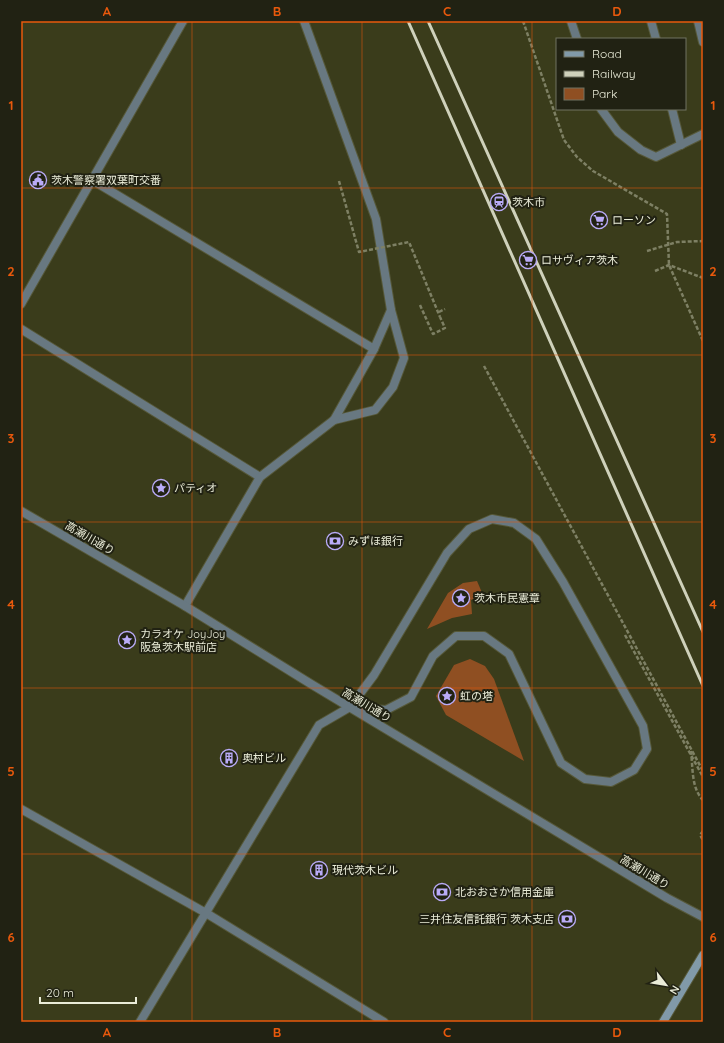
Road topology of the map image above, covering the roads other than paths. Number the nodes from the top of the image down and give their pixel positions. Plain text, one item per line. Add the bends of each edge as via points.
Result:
1 (183, 21) edge
2 (304, 21) edge
3 (571, 21) edge
4 (651, 21) edge
5 (698, 21) edge
6 (576, 38) edge
7 (656, 38) edge
8 (703, 42) edge
9 (602, 110) edge
10 (672, 110) edge
11 (703, 134) edge
12 (681, 145) junction
13 (92, 180) junction
14 (21, 304) edge
15 (391, 310) junction
16 (21, 329) edge
17 (374, 349) junction
18 (334, 420) junction
19 (260, 477) junction
20 (21, 511) edge
21 (185, 606) junction
22 (350, 707) junction
23 (21, 809) edge
24 (206, 913) junction
25 (703, 917) edge
26 (703, 956) edge
27 (140, 1022) edge
28 (384, 1022) edge
29 (663, 1022) edge

1 - 13 street
2 - 15 street via 376,219
3 - 6 street
4 - 7 street
5 - 8 street
9 - 12 street via 618,132 641,150 656,157
10 - 12 street
11 - 12 street
13 - 14 street
13 - 17 street
15 - 17 street
15 - 18 street via 404,358 393,387 374,410
16 - 19 street
17 - 18 street
18 - 19 street
19 - 21 street
20 - 21 street, 高瀬川通り
21 - 22 street, 高瀬川通り
22 - 22 street via 374,675 448,553 469,529 492,519 514,522 536,539 563,582 644,726 647,750 634,770 611,782 585,779 561,763 509,654 484,636 456,636 444,646 433,656 411,697 386,710
22 - 24 street via 319,725
22 - 25 street, 高瀬川通り via 667,898
23 - 24 street
24 - 27 street
24 - 28 street
26 - 29 main road

